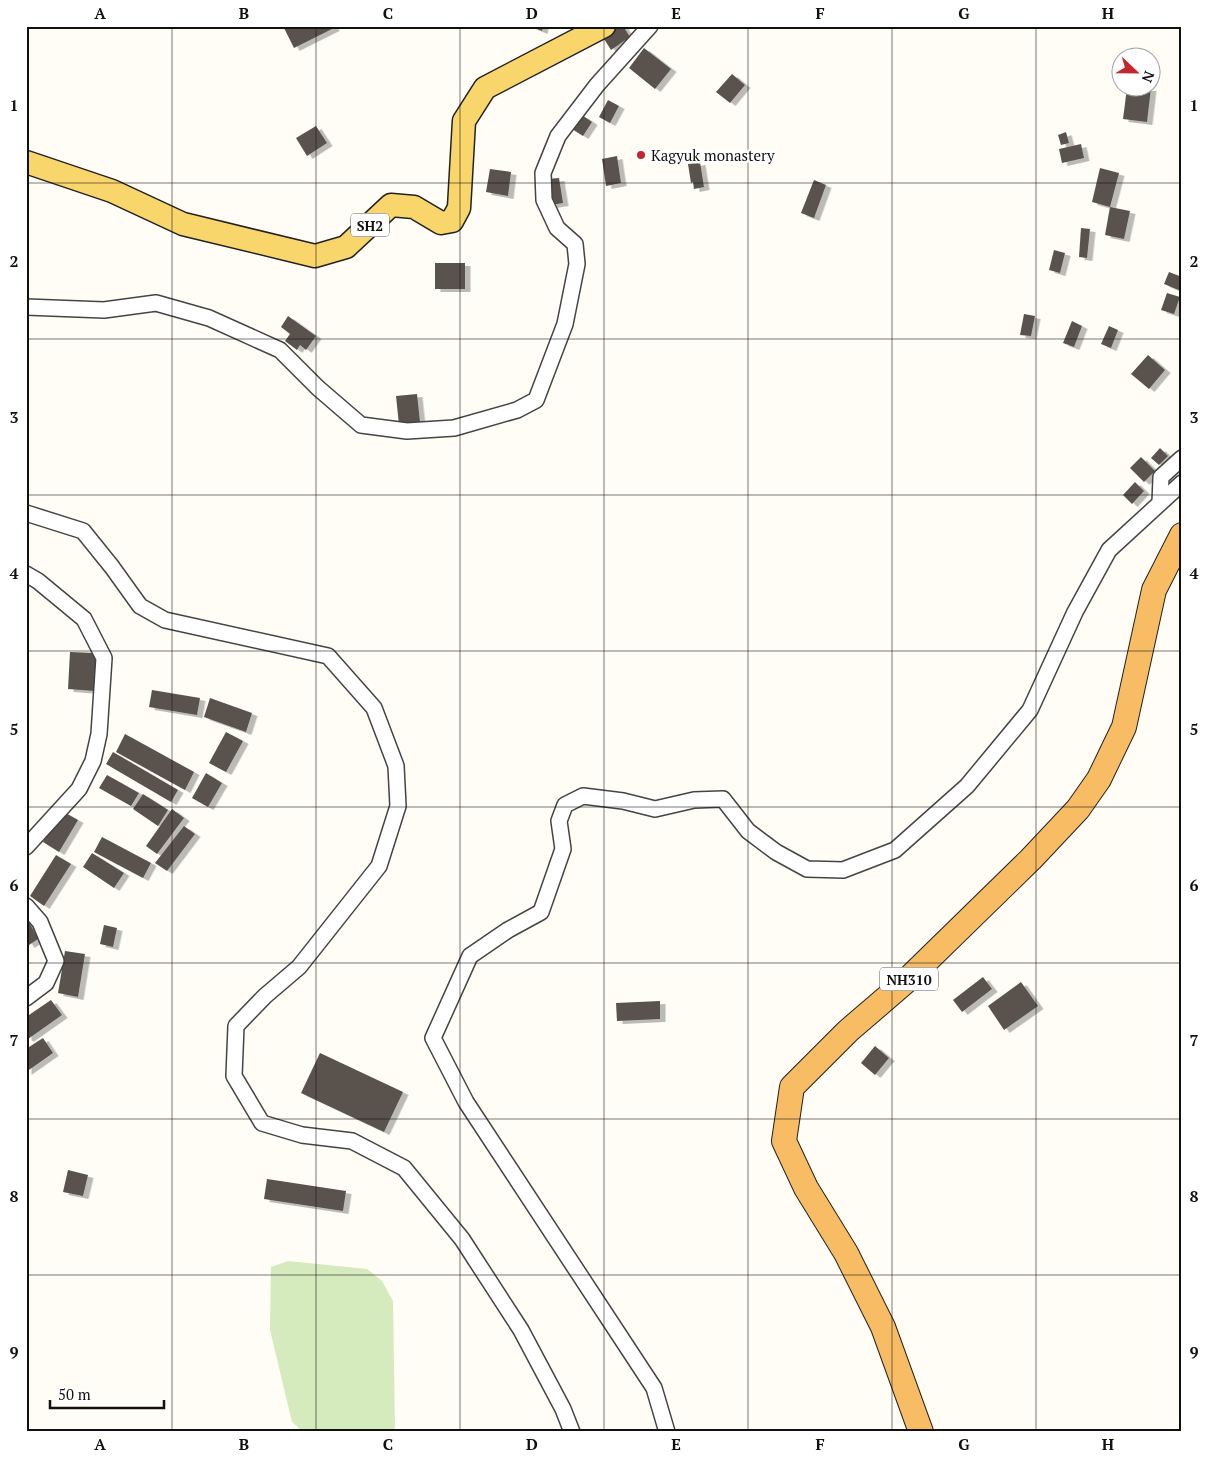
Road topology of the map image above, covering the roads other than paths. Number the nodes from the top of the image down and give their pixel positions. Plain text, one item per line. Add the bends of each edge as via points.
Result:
1 (604, 26) edge
2 (650, 26) edge
3 (26, 162) edge
4 (26, 307) edge
5 (1182, 458) edge
6 (1182, 483) edge
7 (1160, 503) junction
8 (26, 513) edge
9 (1182, 535) edge
10 (26, 574) edge
11 (26, 847) edge
12 (26, 906) edge
13 (26, 998) edge
14 (572, 1432) edge
15 (667, 1432) edge
16 (921, 1432) edge

1 - 3 main road, SH2 via 485,88 464,121 459,208 452,221 441,223 414,207 391,205 346,247 315,256 183,224 112,192
2 - 4 street via 597,85 558,136 543,173 544,200 557,228 575,244 577,264 565,324 546,377 536,400 517,410 454,428 407,431 361,425 280,350 210,318 156,303 104,310
5 - 7 street via 1160,477
6 - 7 street
7 - 15 street via 1109,550 1075,612 1030,710 966,786 895,850 843,870 807,869 748,831 723,799 694,800 655,809 583,796 565,805 559,822 563,849 541,912 470,956 433,1038 466,1102 654,1388
8 - 14 street via 83,531 140,606 165,620 328,656 374,708 396,766 398,806 379,866 299,967 236,1026 234,1076 262,1123 302,1135 352,1141 404,1168 462,1239 520,1330
9 - 16 highway, NH310 via 1154,590 1124,727 1099,779 1078,809 905,982 848,1031 792,1087 784,1141 806,1188 846,1253 883,1327
10 - 11 street via 84,619 104,658 99,734 93,762 79,789
12 - 13 street via 40,922 56,961 46,983

